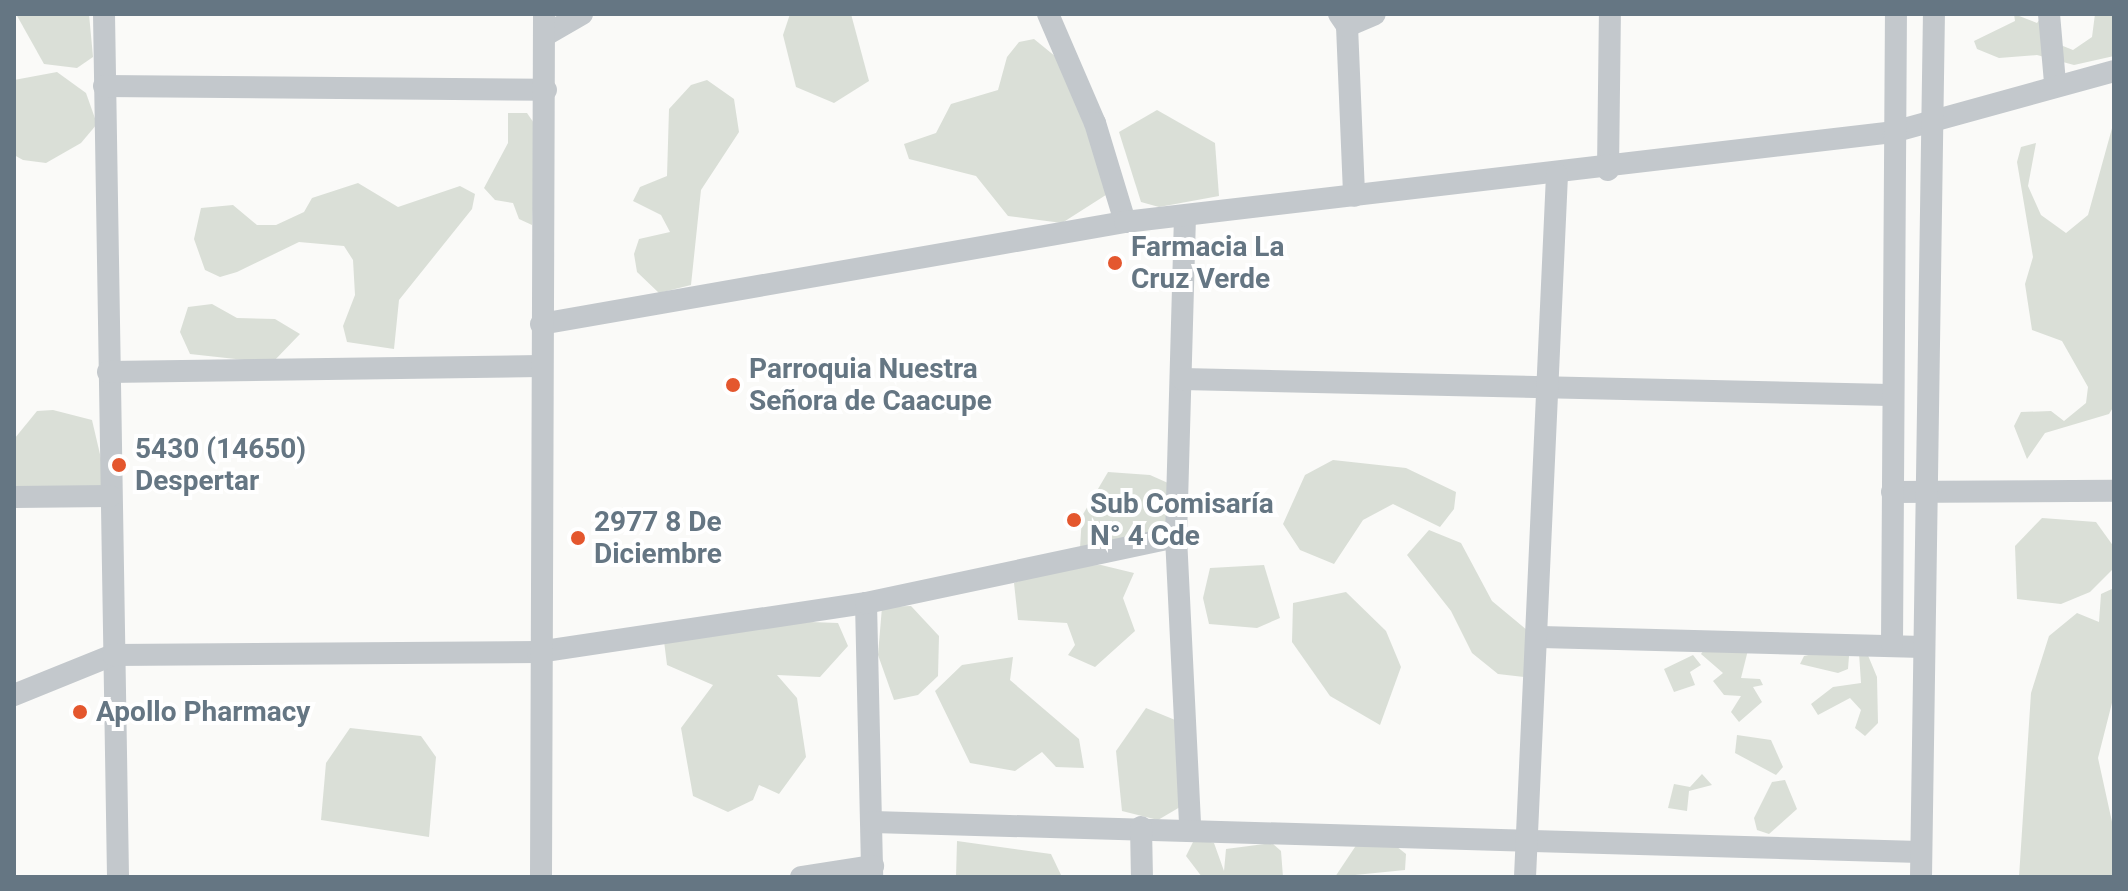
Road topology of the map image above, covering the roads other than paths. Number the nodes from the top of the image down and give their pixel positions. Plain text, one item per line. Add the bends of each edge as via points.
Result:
1 (104, 14) edge
2 (582, 14) edge
3 (1048, 14) edge
4 (1375, 14) edge
5 (1610, 14) edge
6 (1896, 14) edge
7 (1934, 14) edge
8 (2049, 14) edge
9 (1343, 20) edge
10 (544, 25) edge
11 (2114, 71) edge
12 (2055, 83) junction
13 (104, 86) junction
14 (546, 90) junction
15 (1930, 120) junction
16 (1893, 132) junction
17 (1608, 170) junction
18 (1557, 175) junction
19 (1354, 196) junction
20 (1185, 216) junction
21 (1125, 222) junction
22 (541, 324) junction
23 (540, 366) junction
24 (108, 372) junction
25 (1182, 379) junction
26 (1552, 391) junction
27 (1890, 395) junction
28 (1931, 490) junction
29 (2114, 491) edge
30 (1892, 492) junction
31 (110, 496) junction
32 (14, 497) edge
33 (1176, 537) junction
34 (866, 603) junction
35 (1541, 637) junction
36 (1892, 644) junction
37 (1923, 647) junction
38 (538, 652) junction
39 (113, 655) junction
40 (14, 695) edge
41 (873, 822) junction
42 (1141, 827) junction
43 (1190, 827) junction
44 (1528, 840) junction
45 (1920, 852) junction
46 (872, 871) edge
47 (118, 877) edge
48 (541, 877) edge
49 (801, 877) edge
50 (1142, 877) edge
51 (1525, 877) edge
52 (1921, 877) edge

1 - 13 street
2 - 10 street
3 - 21 street via 1095,123
4 - 9 street
5 - 17 street
6 - 16 street
7 - 15 street
8 - 12 street
9 - 19 street
10 - 14 street
11 - 12 street
12 - 15 street
13 - 14 street
13 - 24 street
14 - 22 street
15 - 16 street
15 - 28 street
16 - 17 street
16 - 27 street
17 - 18 street
18 - 19 street
18 - 26 street
19 - 20 street
20 - 21 street
20 - 25 street
21 - 22 street
22 - 23 street
23 - 24 street
23 - 38 street
24 - 31 street
25 - 26 street
25 - 33 street
26 - 27 street
26 - 35 street
27 - 30 street
28 - 29 street
28 - 30 street
28 - 37 street
30 - 36 street
31 - 32 street
31 - 39 street
33 - 34 street
33 - 43 street
34 - 38 street
34 - 41 street
35 - 36 street
35 - 44 street
36 - 37 street
37 - 45 street
38 - 39 street
38 - 48 street
39 - 40 street
39 - 47 street
41 - 42 street
41 - 46 street
42 - 43 street
42 - 50 street
43 - 44 street
44 - 45 street
44 - 51 street
45 - 52 street
46 - 49 street

